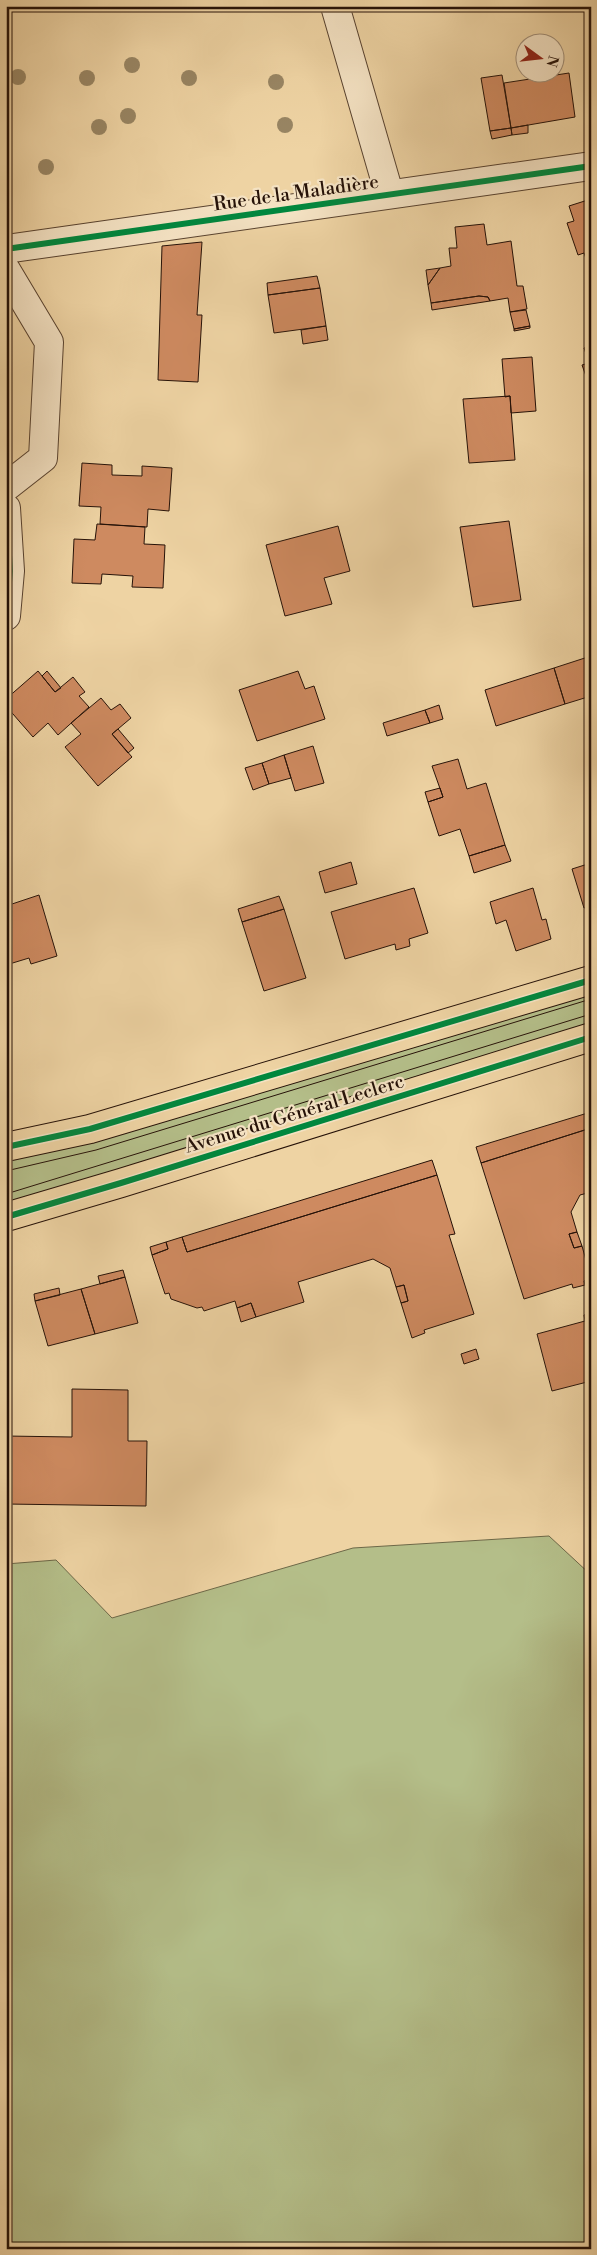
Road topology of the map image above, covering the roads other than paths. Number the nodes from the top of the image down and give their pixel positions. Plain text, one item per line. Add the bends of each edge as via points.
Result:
1 (335, 6) edge
2 (591, 166) edge
3 (389, 193) junction
4 (6, 249) edge
5 (6, 270) edge
6 (6, 488) edge
7 (6, 508) edge
8 (6, 616) edge
9 (591, 980) edge
10 (591, 1037) edge
11 (6, 1147) edge
12 (6, 1217) edge

1 - 3 street
2 - 3 street, Rue de la Maladière
3 - 4 street, Rue de la Maladière
5 - 6 street via 49,342 43,458
7 - 8 street via 10,571
9 - 11 main road via 90,1129
10 - 12 main road, Avenue du Général Leclerc

